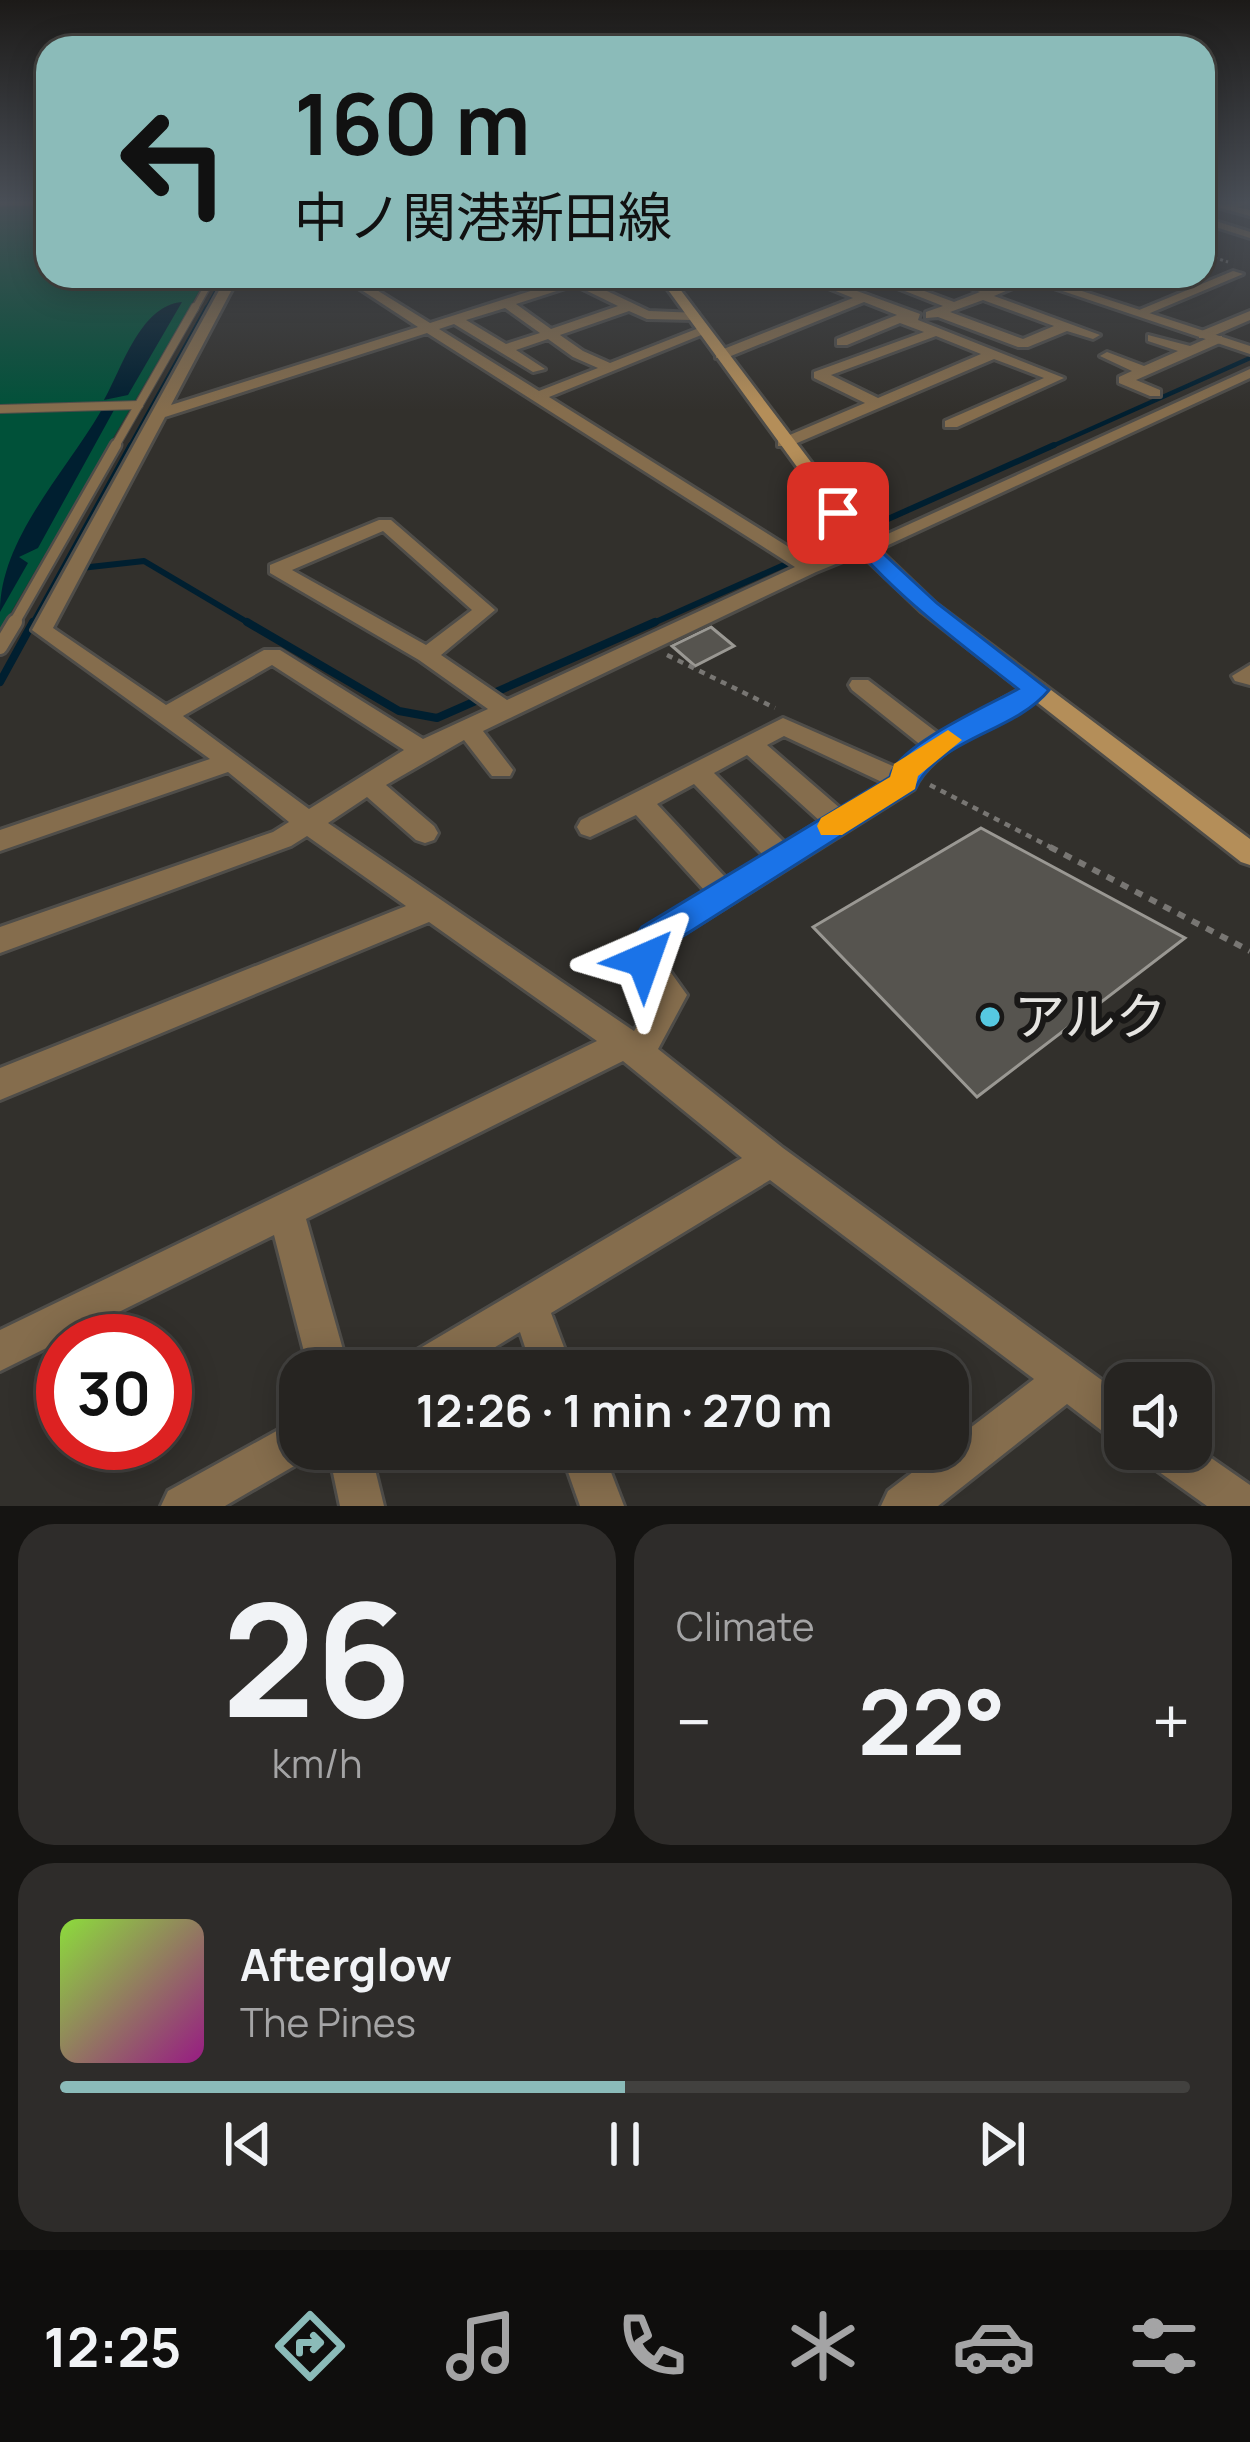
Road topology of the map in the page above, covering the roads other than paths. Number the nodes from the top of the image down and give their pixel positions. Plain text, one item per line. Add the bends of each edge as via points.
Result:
1 (1238, 274) dead end
2 (1215, 283) edge
3 (206, 288) edge
4 (227, 288) edge
5 (364, 288) edge
6 (546, 288) edge
7 (589, 288) edge
8 (673, 288) edge
9 (838, 288) edge
10 (905, 288) edge
11 (974, 288) edge
12 (1002, 288) edge
13 (1063, 288) edge
14 (1202, 288) edge
15 (987, 294) junction
16 (865, 298) junction
17 (507, 303) junction
18 (954, 306) junction
19 (628, 307) junction
20 (938, 312) junction
21 (1138, 313) junction
22 (1250, 315) edge
23 (456, 320) junction
24 (917, 321) junction
25 (699, 324) junction
26 (1066, 326) junction
27 (426, 330) junction
28 (935, 332) junction
29 (553, 334) junction
30 (1093, 335) dead end
31 (1210, 337) junction
32 (1153, 338) dead end
33 (842, 342) dead end
34 (1023, 344) junction
35 (505, 349) junction
36 (1250, 350) edge
37 (1191, 351) junction
38 (993, 353) junction
39 (1048, 353) dead end
40 (721, 355) junction
41 (1107, 356) dead end
42 (610, 368) junction
43 (538, 369) dead end
44 (1145, 371) junction
45 (1248, 377) edge
46 (1155, 393) dead end
47 (534, 398) junction
48 (877, 403) junction
49 (139, 405) junction
50 (0, 409) edge
51 (162, 413) junction
52 (951, 424) dead end
53 (784, 443) junction
54 (866, 548) junction
55 (809, 568) junction
56 (0, 647) edge
57 (427, 655) junction
58 (860, 686) dead end
59 (1036, 690) junction
60 (508, 712) junction
61 (166, 715) junction
62 (468, 728) junction
63 (750, 744) junction
64 (938, 746) junction
65 (422, 750) junction
66 (231, 761) junction
67 (501, 770) dead end
68 (696, 772) junction
69 (904, 777) junction
70 (369, 785) junction
71 (639, 801) junction
72 (307, 822) junction
73 (838, 823) junction
74 (590, 827) dead end
75 (425, 833) dead end
76 (0, 841) edge
77 (1250, 854) edge
78 (782, 857) junction
79 (723, 893) junction
80 (430, 909) junction
81 (0, 940) edge
82 (632, 1048) junction
83 (0, 1084) edge
84 (771, 1160) junction
85 (286, 1210) junction
86 (530, 1308) junction
87 (323, 1350) edge
88 (456, 1350) edge
89 (545, 1350) edge
90 (0, 1351) edge
91 (1066, 1380) junction
92 (1104, 1407) edge
93 (279, 1451) edge
94 (354, 1470) edge
95 (589, 1470) edge
96 (1193, 1470) edge
97 (183, 1506) edge
98 (362, 1506) edge
99 (602, 1506) edge
100 (903, 1506) edge
101 (1244, 1506) edge

1 - 2 street
3 - 49 lane
4 - 51 street
5 - 27 street
6 - 17 street
7 - 19 street
8 - 25 main road
9 - 16 street
10 - 18 street
11 - 15 street
12 - 15 street
13 - 21 street
14 - 21 street
15 - 18 street
15 - 26 street
16 - 24 street
16 - 40 street
17 - 23 street
17 - 29 street
18 - 20 street
19 - 25 street
19 - 29 street
20 - 24 street
20 - 34 street
21 - 31 street
22 - 31 street
23 - 27 street
23 - 35 street
24 - 28 street
24 - 33 street via 900,318
25 - 40 main road
25 - 42 street
26 - 30 street
26 - 34 street
27 - 47 street
27 - 51 street
28 - 38 street
28 - 48 street via 819,375
29 - 35 street
29 - 42 street
31 - 36 street
31 - 37 street
32 - 37 street
34 - 39 street
35 - 43 street
37 - 44 street
38 - 48 street
38 - 52 street via 1057,378
40 - 53 main road
41 - 44 street
42 - 47 street
44 - 46 street via 1124,380
45 - 54 street
47 - 55 street
48 - 53 street
49 - 50 lane
49 - 56 lane
51 - 61 street via 42,630
53 - 54 main road
54 - 55 street
54 - 59 main road
55 - 60 street
57 - 57 street via 267,573 386,524 485,610
57 - 60 street
58 - 64 street
59 - 64 street
59 - 77 main road
60 - 62 street
61 - 65 street via 272,655
61 - 66 street
62 - 65 street
62 - 67 street
63 - 68 street
63 - 69 street via 783,726
63 - 73 street
64 - 69 street
65 - 70 street
66 - 72 street
66 - 76 street
68 - 71 street
68 - 78 street
69 - 73 street
70 - 72 street
70 - 75 street
71 - 74 street
71 - 79 street
72 - 80 street
72 - 81 street via 282,839
73 - 78 street
78 - 79 street
79 - 82 street via 646,945 644,960 673,995
80 - 82 street
80 - 83 street
82 - 84 street
82 - 85 street
84 - 86 street
84 - 91 street
85 - 87 street
85 - 90 street
86 - 88 street
86 - 89 street
91 - 92 street
91 - 100 street
93 - 97 street
94 - 98 street
95 - 99 street
96 - 101 street

